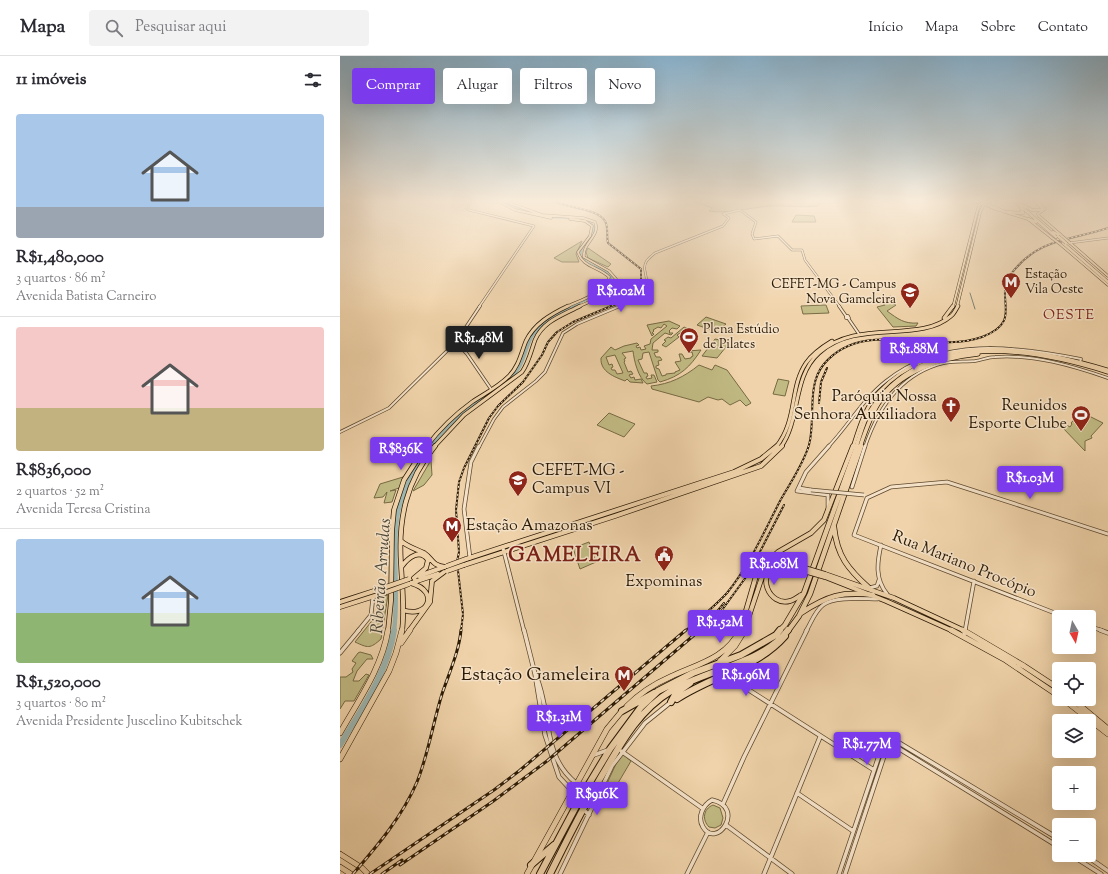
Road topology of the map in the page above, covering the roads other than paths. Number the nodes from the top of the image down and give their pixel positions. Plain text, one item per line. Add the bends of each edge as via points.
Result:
1 (525, 239) edge
2 (586, 239) edge
3 (592, 239) edge
4 (690, 239) edge
5 (781, 239) edge
6 (973, 239) edge
7 (1055, 239) edge
8 (1062, 239) edge
9 (1062, 239) edge
10 (1103, 239) edge
11 (1065, 243) junction
12 (1086, 263) junction
13 (610, 275) junction
14 (1096, 275) junction
15 (1108, 276) edge
16 (1108, 282) edge
17 (858, 333) junction
18 (456, 342) junction
19 (1080, 362) junction
20 (1108, 372) edge
21 (1108, 378) edge
22 (491, 389) junction
23 (340, 432) edge
24 (852, 487) joint
25 (798, 490) junction
26 (846, 492) junction
27 (871, 495) junction
28 (849, 498) dead end
29 (828, 511) junction
30 (834, 524) junction
31 (1108, 534) edge
32 (401, 541) junction
33 (881, 545) junction
34 (503, 550) junction
35 (468, 559) junction
36 (465, 565) junction
37 (402, 567) junction
38 (797, 567) junction
39 (446, 569) junction
40 (825, 576) junction
41 (414, 578) junction
42 (879, 579) junction
43 (974, 581) junction
44 (410, 582) junction
45 (869, 588) junction
46 (804, 593) junction
47 (873, 595) junction
48 (888, 596) junction
49 (373, 597) junction
50 (882, 598) junction
51 (868, 599) junction
52 (898, 601) junction
53 (340, 602) edge
54 (890, 602) junction
55 (340, 607) edge
56 (403, 610) junction
57 (1052, 612) edge
58 (801, 613) junction
59 (1096, 629) edge
60 (788, 632) junction
61 (965, 633) junction
62 (1108, 633) edge
63 (398, 647) junction
64 (340, 654) edge
65 (743, 666) junction
66 (711, 669) junction
67 (730, 671) junction
68 (535, 674) junction
69 (693, 680) junction
70 (741, 684) junction
71 (1052, 684) edge
72 (658, 691) junction
73 (1052, 691) edge
74 (677, 698) junction
75 (670, 702) junction
76 (771, 705) junction
77 (1072, 706) edge
78 (1081, 706) edge
79 (622, 711) junction
80 (1108, 728) edge
81 (340, 733) edge
82 (1108, 734) edge
83 (820, 736) junction
84 (887, 742) junction
85 (610, 749) junction
86 (620, 750) junction
87 (592, 755) junction
88 (341, 758) edge
89 (874, 770) junction
90 (576, 783) junction
91 (572, 791) junction
92 (598, 793) junction
93 (797, 793) junction
94 (589, 796) junction
95 (581, 802) junction
96 (723, 804) junction
97 (702, 808) junction
98 (589, 815) junction
99 (726, 824) junction
100 (853, 831) junction
101 (708, 832) junction
102 (1052, 835) edge
103 (558, 842) junction
104 (1052, 843) edge
105 (340, 854) edge
106 (770, 858) junction
107 (1082, 862) edge
108 (1095, 862) edge
109 (532, 865) junction
110 (340, 867) edge
111 (1108, 871) edge
112 (351, 874) edge
113 (368, 874) edge
114 (527, 874) edge
115 (540, 874) edge
116 (550, 874) edge
117 (560, 874) edge
118 (687, 874) edge
119 (764, 874) edge
120 (792, 874) edge
121 (839, 874) edge
122 (845, 874) edge
123 (1101, 874) edge

1 - 18 street
2 - 13 main road via 578,252 582,262
3 - 13 main road via 584,250 584,258 606,269
4 - 35 street via 650,257 644,266 645,284 629,301 567,330 558,341 545,372 504,405 471,462 469,470 464,509
5 - 17 street via 792,250 802,250 805,260
6 - 17 main road via 955,312 942,322 922,328
7 - 11 main road, bridge
8 - 11 highway, bridge
9 - 11 main road, bridge
10 - 11 street
11 - 12 highway
11 - 14 main road
11 - 15 main road
11 - 16 highway
12 - 14 highway
12 - 16 highway
13 - 22 main road via 608,284 603,289 548,317 538,325 528,337 515,370
13 - 32 main road via 616,279 612,288 549,322 537,336 523,371 459,419 439,442 418,471 410,488 402,516
14 - 16 main road
17 - 34 main road via 830,344 808,364 790,431 781,447 761,466 616,516
18 - 22 street
18 - 23 street via 389,408
19 - 20 main road
19 - 25 street via 1081,360 1026,349 993,347 950,351 918,362 901,370 876,390 809,469
19 - 29 main road via 1021,350 970,350 939,356 903,371 878,392 865,413
20 - 26 highway via 1053,359 997,353 956,358 928,366 909,376 884,396 869,424
20 - 46 highway via 1052,357 996,351 953,355 906,373 881,395 868,414
21 - 24 street via 1064,364 993,356 977,361 948,362 928,369 903,383 884,406 872,429
22 - 81 main road via 441,428 417,460 401,488 392,523 389,625 384,648 373,674
24 - 26 highway
25 - 27 street, bridge
25 - 29 street via 828,495
26 - 28 highway
26 - 30 highway
27 - 31 street via 891,487 947,482
27 - 33 street, Rua Mariano Procópio via 854,535
29 - 79 main road via 819,527 785,547 763,565 756,576 741,629 733,644 705,663 646,689
30 - 45 highway via 834,541 842,559
30 - 58 highway
32 - 37 main road
32 - 39 main road via 410,548 426,554 432,563
33 - 42 street via 876,562
33 - 43 street, Rua Mariano Procópio
34 - 35 main road
34 - 36 main road
34 - 68 street
35 - 36 main road via 470,561
35 - 39 main road, bridge
36 - 39 main road, bridge
37 - 41 main road via 414,556 419,554 426,557 426,568
37 - 56 main road
38 - 40 main road, bridge
38 - 46 main road via 772,569 766,577 765,585 773,598 780,602 791,601
38 - 66 main road via 784,563 774,564 764,571 741,639 733,650
39 - 41 main road
39 - 44 main road
39 - 63 main road via 432,581 430,602
40 - 45 main road
40 - 47 main road
41 - 44 main road
42 - 45 street via 877,586
42 - 48 street
43 - 57 street, Rua Mariano Procópio
43 - 61 street
44 - 49 main road, bridge
44 - 53 main road, bridge
44 - 56 main road via 424,587 428,594 427,601 418,613 409,614
45 - 48 main road
46 - 66 highway via 786,625 776,636
47 - 50 main road
47 - 58 highway via 854,592 834,594
48 - 52 main road
49 - 55 main road
49 - 64 street via 371,615
50 - 51 street
50 - 52 main road
50 - 54 main road
51 - 54 street
51 - 76 street via 831,600 822,605 815,614
52 - 61 main road
54 - 61 main road
56 - 63 main road via 403,627
58 - 60 highway
59 - 62 street
60 - 65 highway via 780,643 765,655
60 - 66 highway via 750,658
61 - 71 main road
61 - 73 main road
63 - 88 main road via 388,671
65 - 66 highway
65 - 67 highway
66 - 69 highway
66 - 72 highway via 694,673
67 - 70 street via 730,677
67 - 74 highway
68 - 90 street via 540,683 556,756 563,771
68 - 91 street via 545,735 559,777
69 - 75 highway via 676,693
69 - 86 highway via 655,702 636,723
70 - 74 street via 716,680
70 - 76 street
72 - 79 highway
72 - 85 highway via 632,718
74 - 75 street
75 - 86 street via 645,722
76 - 83 street
76 - 96 street
77 - 82 main road
78 - 80 main road
79 - 87 main road via 607,729
83 - 89 street
83 - 93 street
84 - 89 street
84 - 102 street via 888,736
84 - 104 street
84 - 122 street
85 - 86 street
85 - 87 street
85 - 95 highway
86 - 92 street
86 - 94 highway
86 - 97 street
87 - 90 main road
89 - 100 street
90 - 91 main road
91 - 95 highway
91 - 109 main road
92 - 94 highway
92 - 98 street
93 - 100 street
93 - 106 street
94 - 95 highway
94 - 95 highway
95 - 98 street
95 - 103 highway
95 - 116 highway
96 - 97 street via 712,800
96 - 99 street via 728,813
97 - 101 street via 702,825
98 - 117 street
99 - 101 street via 720,832
99 - 106 street
100 - 121 street
101 - 118 street
103 - 109 highway
103 - 115 highway
105 - 113 main road
106 - 119 street
106 - 120 street
107 - 123 street
108 - 111 street
109 - 114 main road
110 - 112 main road

